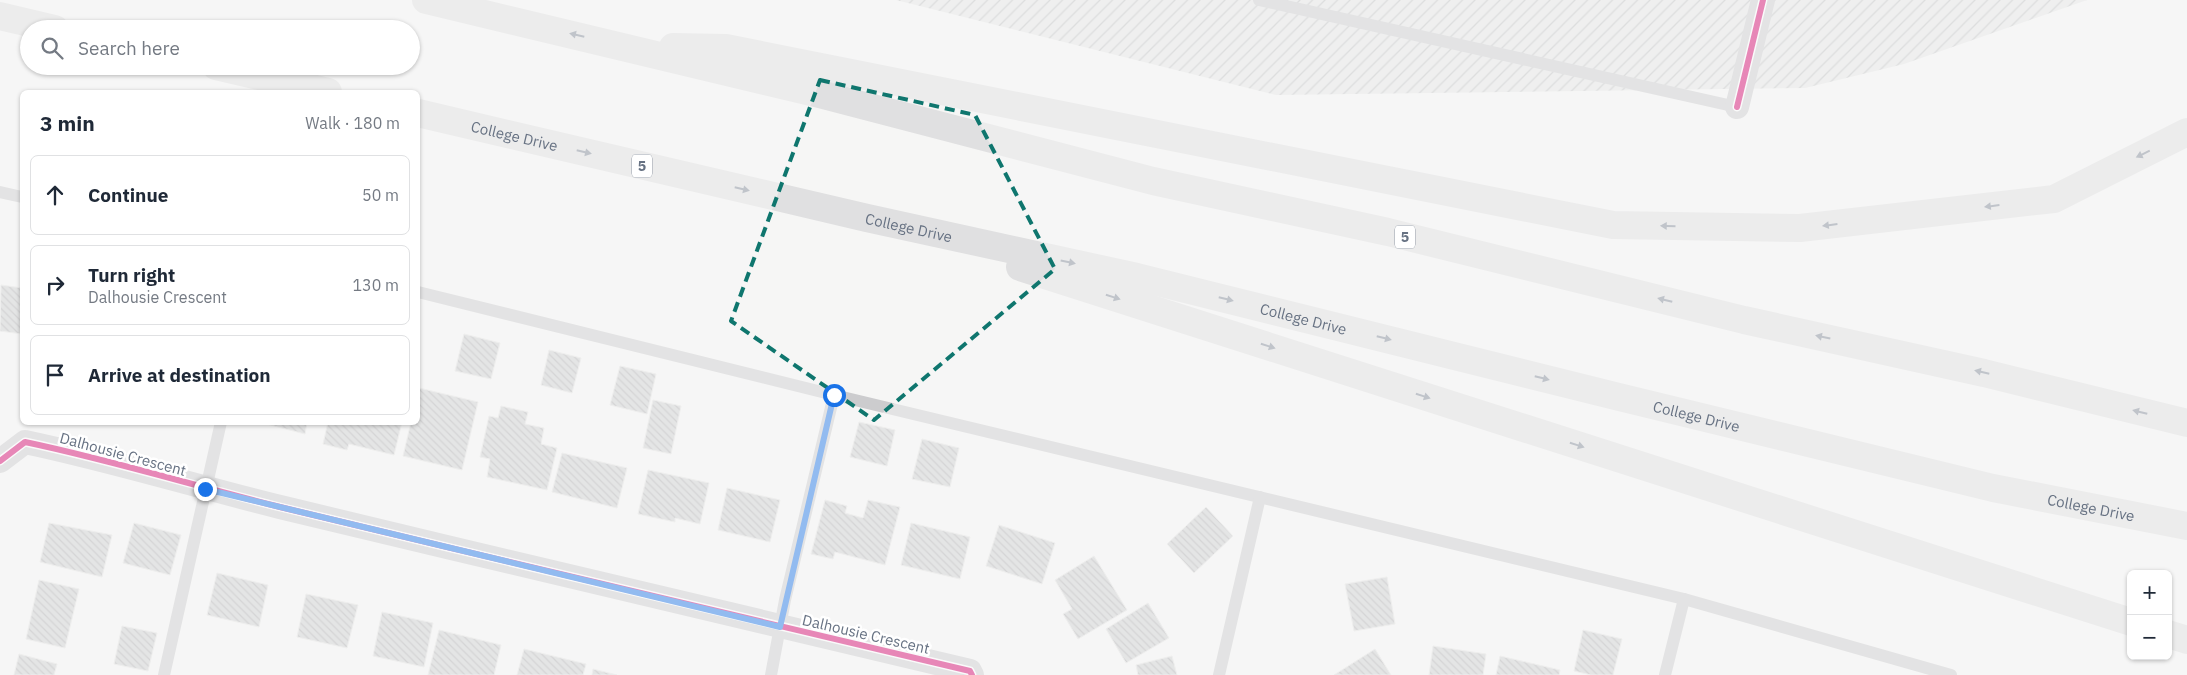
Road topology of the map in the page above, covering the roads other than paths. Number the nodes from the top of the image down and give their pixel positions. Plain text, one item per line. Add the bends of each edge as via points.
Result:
1 (426, 0) edge
2 (1259, 0) edge
3 (1763, 0) edge
4 (0, 16) edge
5 (20, 21) edge
6 (624, 46) junction
7 (255, 75) edge
8 (319, 90) edge
9 (1737, 107) joint
10 (420, 113) edge
11 (2187, 132) edge
12 (0, 192) edge
13 (20, 197) edge
14 (866, 218) junction
15 (420, 292) edge
16 (834, 395) junction
17 (2187, 423) edge
18 (220, 425) edge
19 (0, 461) edge
20 (205, 489) junction
21 (1260, 497) junction
22 (2187, 526) edge
23 (1684, 599) junction
24 (2127, 621) edge
25 (780, 627) junction
26 (2172, 635) edge
27 (2187, 640) edge
28 (164, 675) edge
29 (771, 675) edge
30 (972, 675) edge
31 (1219, 675) edge
32 (1665, 675) edge
33 (1951, 675) edge

6 -> 1 highway, 5
2 - 9 lane
3 - 9 street
4 - 5 highway
11 -> 6 highway via 2054,199 1800,228 1613,225 726,48
17 -> 6 highway, 5 via 1388,232 1152,181
7 - 8 highway
10 -> 14 highway, College Drive / 5
12 - 13 lane
14 -> 22 highway, College Drive / 5 via 1137,276 1984,485
14 -> 24 highway
15 - 16 lane
16 - 21 lane
16 - 25 lane
18 - 20 lane
19 - 20 street, Dalhousie Crescent via 25,442 85,455
20 - 25 street, Dalhousie Crescent
20 - 28 lane
21 - 23 lane
21 - 31 lane
23 - 32 lane
23 - 33 lane
25 - 29 lane
25 - 30 street, Dalhousie Crescent via 970,670
26 - 27 highway

